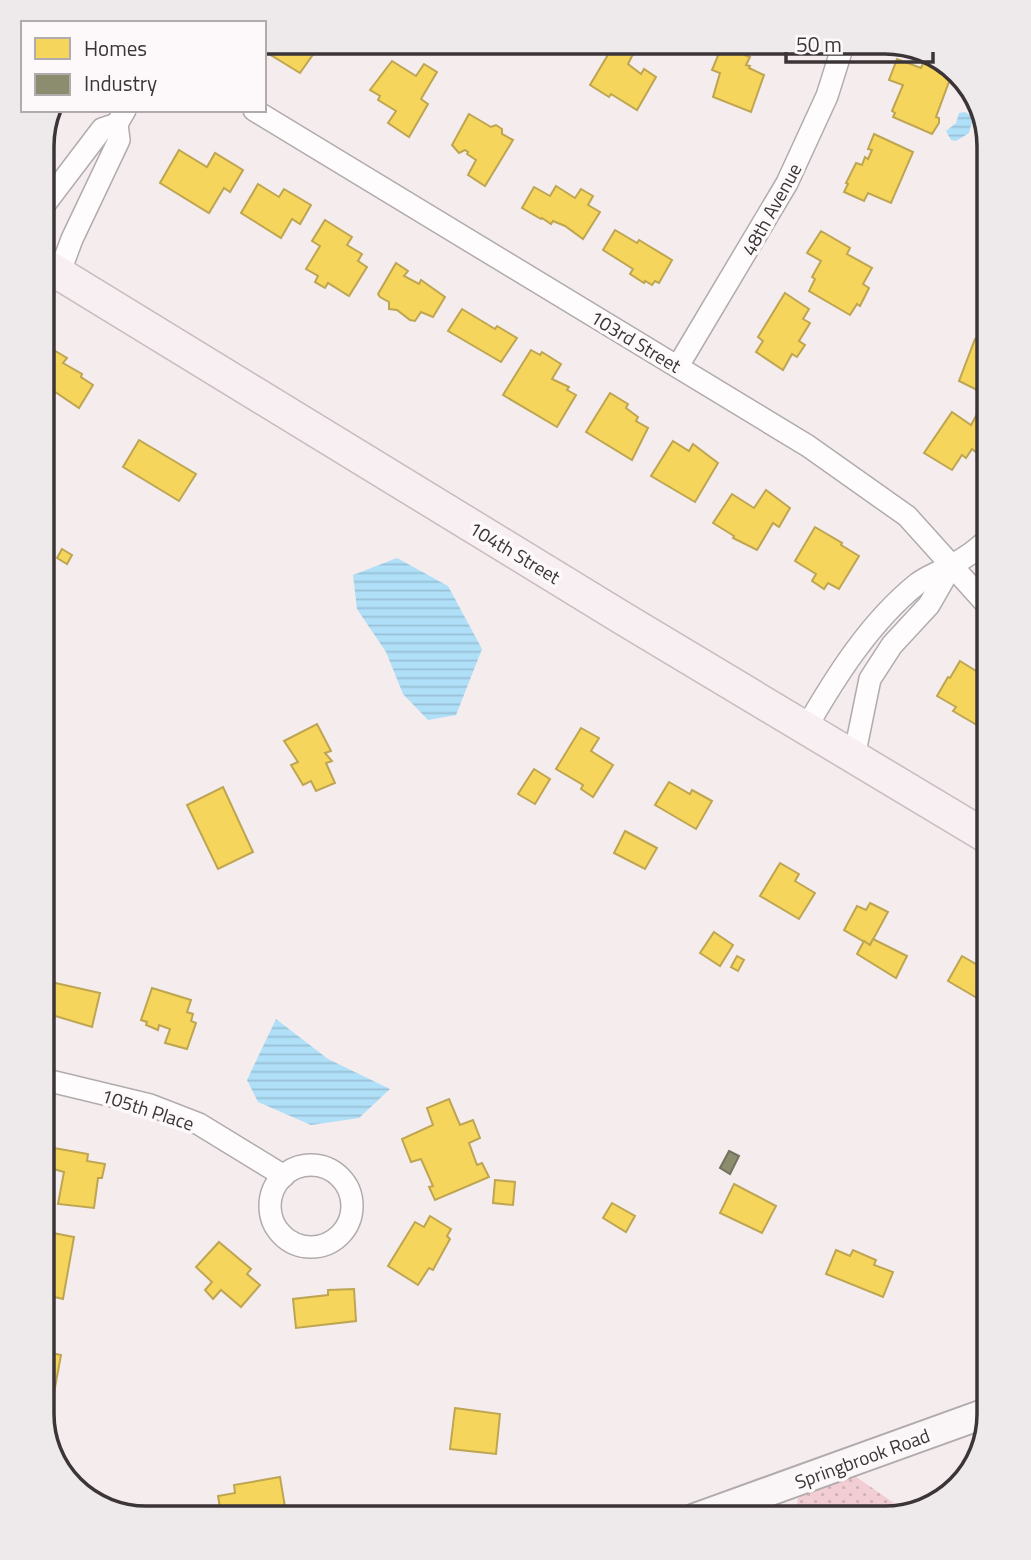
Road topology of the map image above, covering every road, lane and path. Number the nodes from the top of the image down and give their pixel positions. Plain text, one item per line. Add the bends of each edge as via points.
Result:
1 (840, 54) edge
2 (257, 112) edge
3 (121, 117) edge
4 (54, 192) edge
5 (54, 264) edge
6 (54, 270) edge
7 (678, 366) junction
8 (977, 549) edge
9 (952, 565) junction
10 (977, 593) edge
11 (806, 728) junction
12 (854, 757) junction
13 (977, 831) edge
14 (54, 1082) edge
15 (284, 1176) dead end
16 (977, 1416) edge
17 (728, 1506) edge

1 - 7 street, 48th Avenue via 827,96 787,183
2 - 7 street, 103rd Street
3 - 4 street via 102,129
3 - 5 street via 119,139 72,239
6 - 11 main road, 104th Street
7 - 9 street, 103rd Street via 804,443 907,516
8 - 9 street
9 - 10 street, 103rd Street
9 - 11 street via 919,582 881,620 830,687
9 - 12 street via 929,605 892,645 870,679
11 - 12 main road, 104th Street
12 - 13 main road, 104th Street
14 - 15 street, 105th Place via 150,1105 199,1124
16 - 17 street, Springbrook Road

